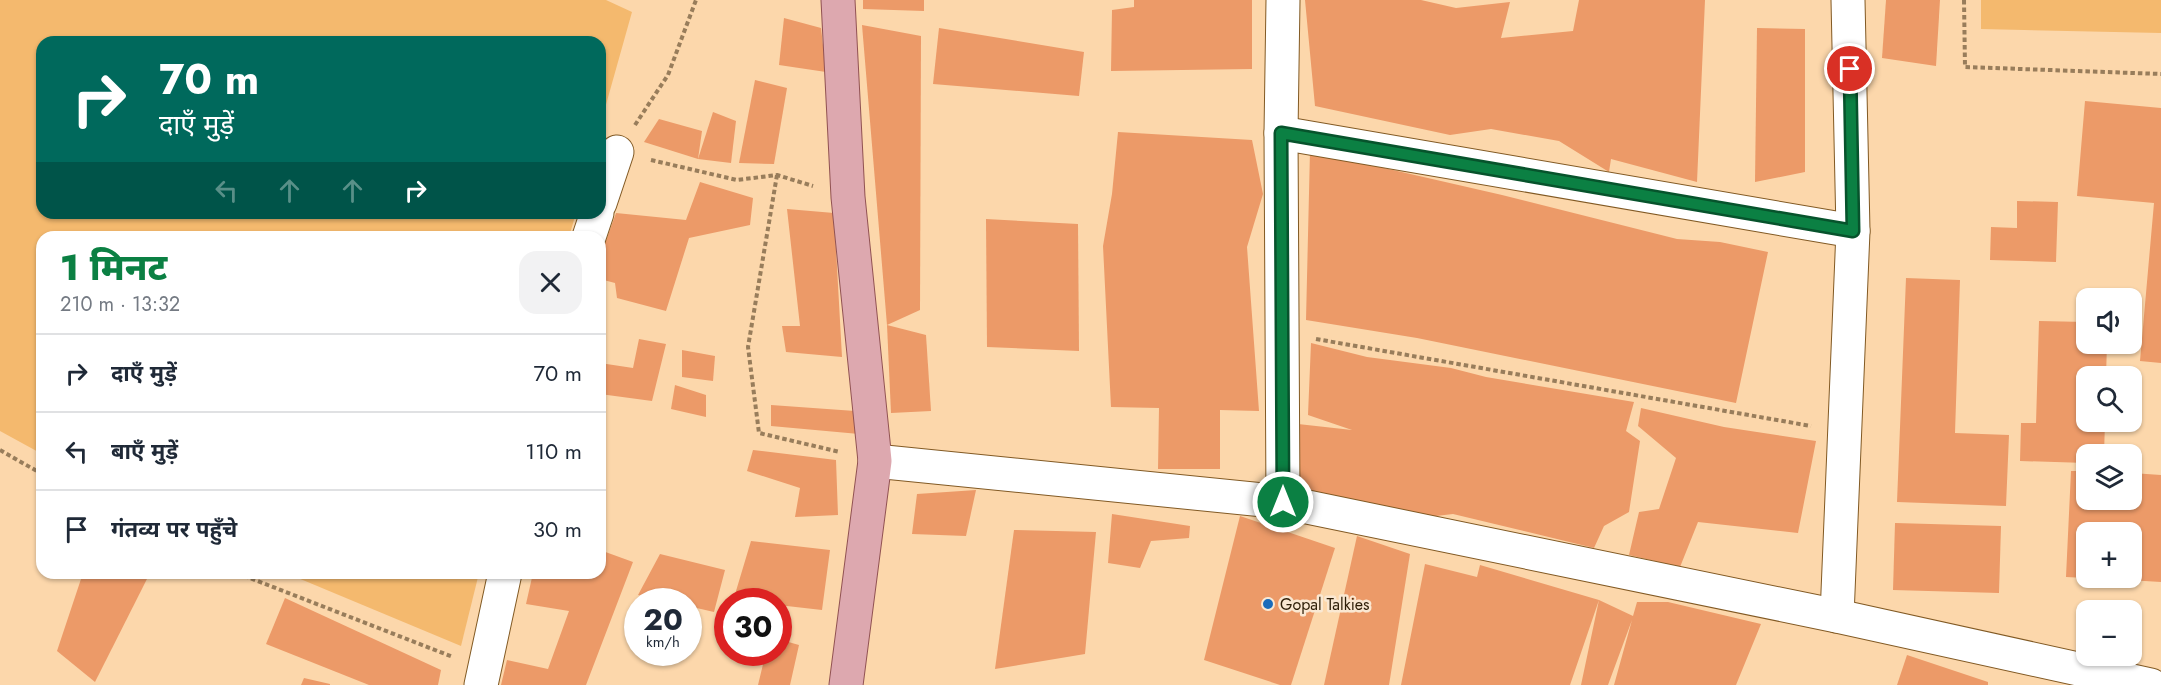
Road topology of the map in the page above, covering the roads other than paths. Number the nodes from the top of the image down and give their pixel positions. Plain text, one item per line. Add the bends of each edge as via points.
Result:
1 (838, 0) edge
2 (1283, 0) edge
3 (1848, 0) edge
4 (1281, 133) junction
5 (616, 152) road end
6 (606, 184) edge
7 (1853, 231) junction
8 (875, 461) junction
9 (1283, 502) junction
10 (504, 579) edge
11 (1837, 616) junction
12 (483, 678) edge
13 (846, 685) edge
14 (2151, 685) edge

1 - 8 main road via 848,197
2 - 4 street
3 - 7 street
4 - 7 street
4 - 9 street
5 - 6 street
7 - 11 street
8 - 9 street
8 - 13 main road
9 - 11 street
10 - 12 street
11 - 14 street

